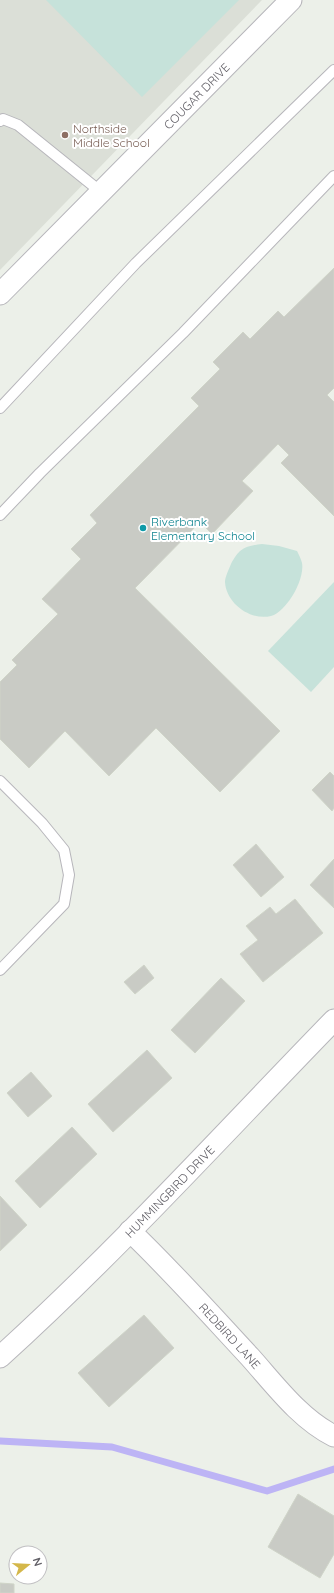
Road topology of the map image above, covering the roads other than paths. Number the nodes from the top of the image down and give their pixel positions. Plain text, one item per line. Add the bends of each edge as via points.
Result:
1 (291, 0) edge
2 (334, 70) edge
3 (0, 121) edge
4 (334, 176) edge
5 (101, 192) junction
6 (0, 294) edge
7 (0, 408) edge
8 (0, 515) edge
9 (0, 781) edge
10 (0, 970) edge
11 (334, 1020) edge
12 (130, 1231) junction
13 (0, 1357) edge
14 (334, 1436) edge

1 - 5 street, COUGAR DRIVE
2 - 7 lane via 136,263
3 - 5 lane via 3,119 18,124
4 - 8 lane via 183,333
5 - 6 street, COUGAR DRIVE
9 - 10 lane via 42,823 64,850 69,875 64,904
11 - 12 street, HUMMINGBIRD DRIVE
12 - 13 street, HUMMINGBIRD DRIVE
12 - 14 street, REDBIRD LANE via 163,1262 288,1400 323,1431

